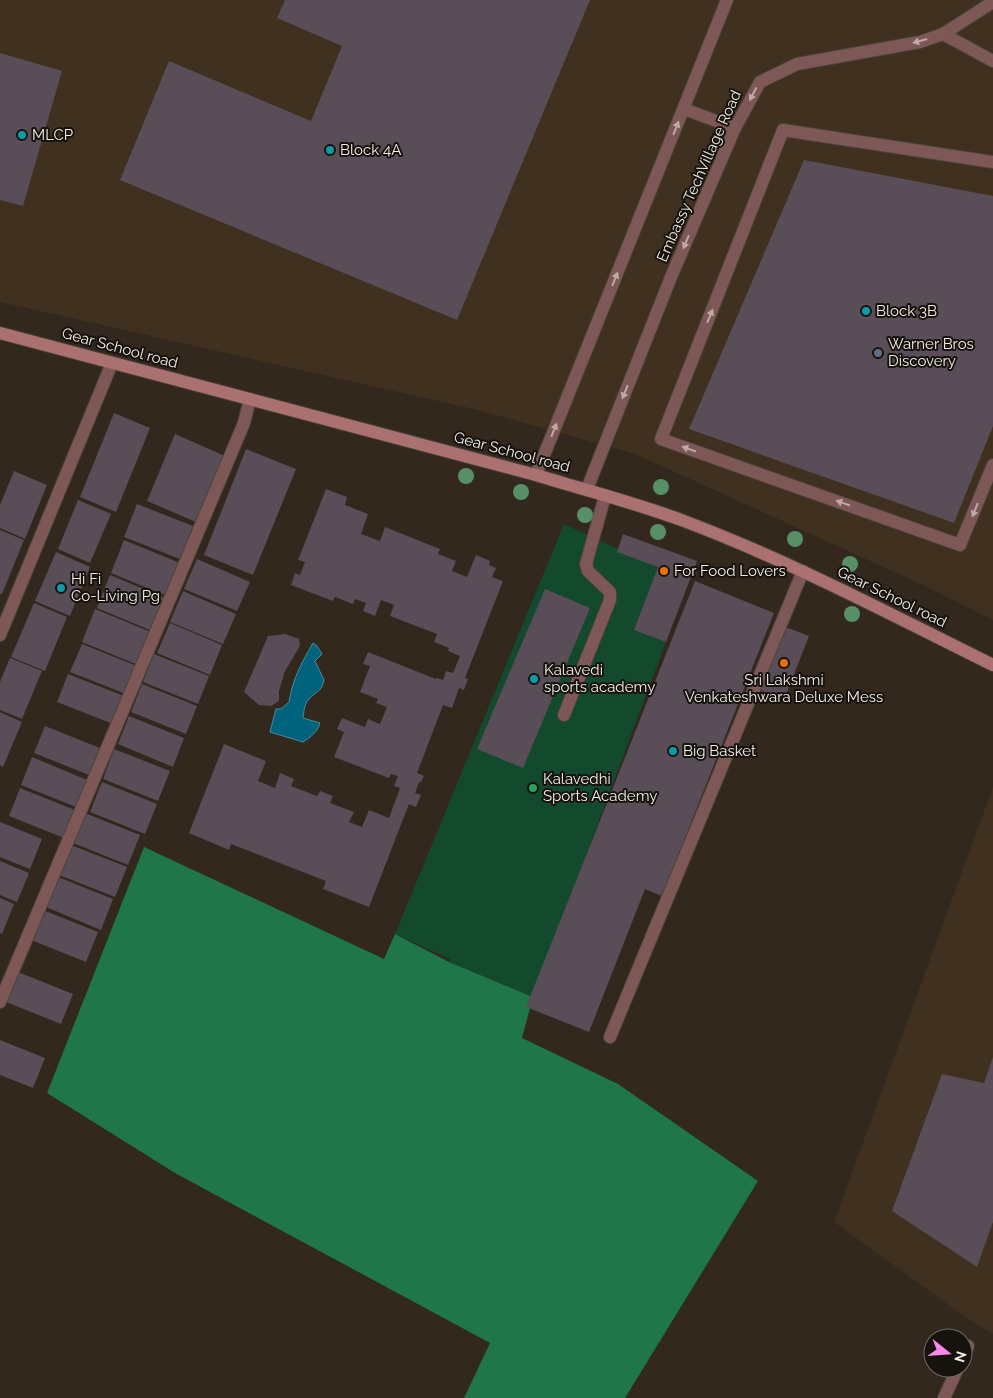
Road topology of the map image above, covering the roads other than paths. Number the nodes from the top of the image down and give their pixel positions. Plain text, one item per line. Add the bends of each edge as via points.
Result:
1 (727, 0) edge
2 (993, 2) edge
3 (943, 34) junction
4 (993, 61) edge
5 (684, 109) junction
6 (735, 128) junction
7 (993, 162) edge
8 (0, 333) edge
9 (112, 363) junction
10 (250, 399) junction
11 (993, 464) edge
12 (536, 475) junction
13 (587, 489) junction
14 (605, 496) junction
15 (803, 571) junction
16 (0, 635) edge
17 (993, 665) edge
18 (564, 715) dead end
19 (0, 1002) edge
20 (610, 1037) dead end
21 (953, 1378) edge
22 (944, 1398) edge

1 - 5 street
2 - 3 street, Embassy TechVillage Road
3 - 4 street
3 -> 6 street, Embassy TechVillage Road via 920,42 796,64 760,82
5 - 6 street
12 -> 5 street
6 -> 13 street, Embassy TechVillage Road via 671,277
11 -> 7 street via 960,545 661,440 783,130
8 - 9 main road, Gear School road
9 - 10 main road, Gear School road
9 - 16 street
10 - 12 main road, Gear School road
10 - 19 street via 244,423
12 - 13 main road, Gear School road
13 - 14 main road, Gear School road
14 - 15 main road, Gear School road via 684,521
14 - 18 street via 586,564 588,571 610,592 610,600
15 - 17 main road, Gear School road
15 - 20 street
21 - 22 street

